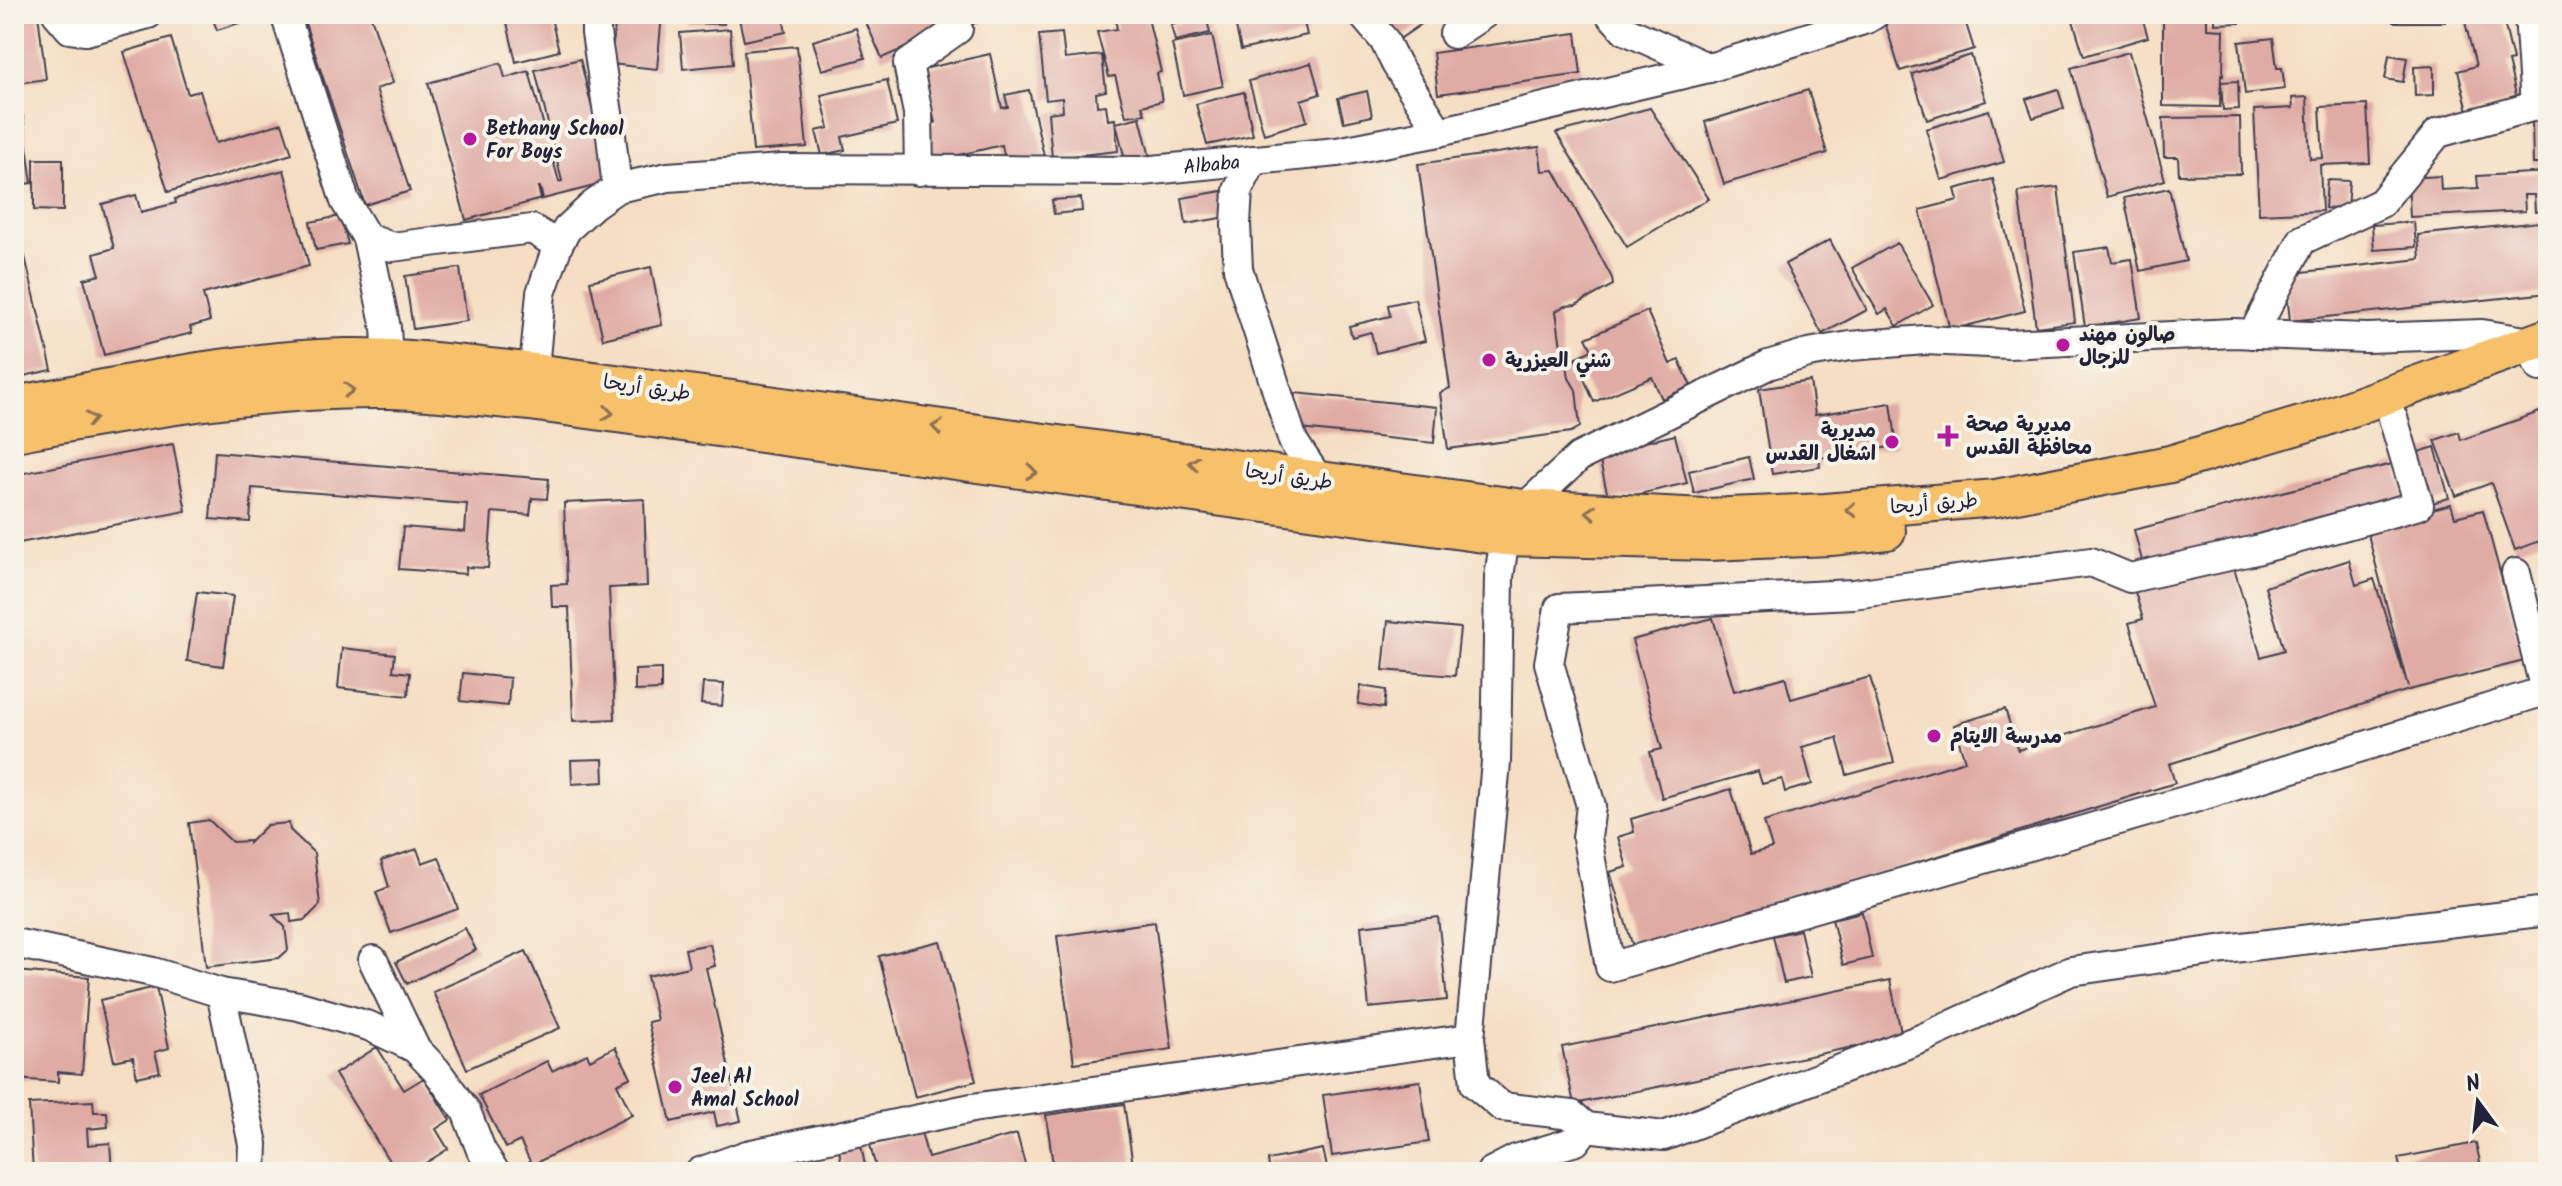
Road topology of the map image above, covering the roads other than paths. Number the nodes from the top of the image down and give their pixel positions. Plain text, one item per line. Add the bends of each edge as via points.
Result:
1 (57, 14) edge
2 (148, 14) edge
3 (285, 14) edge
4 (596, 14) edge
5 (951, 14) edge
6 (1362, 14) edge
7 (1484, 14) edge
8 (1610, 14) edge
9 (1875, 14) edge
10 (2529, 14) edge
11 (1454, 34) dead end
12 (1709, 68) junction
13 (2542, 105) edge
14 (1439, 132) junction
15 (1253, 160) junction
16 (919, 171) junction
17 (617, 188) junction
18 (367, 238) junction
19 (558, 245) junction
20 (2253, 334) junction
21 (2540, 353) edge
22 (388, 359) junction
23 (532, 387) junction
24 (14, 405) edge
25 (2393, 418) junction
26 (14, 433) edge
27 (1319, 480) junction
28 (1514, 522) junction
29 (2516, 573) dead end
30 (2548, 911) edge
31 (14, 943) edge
32 (373, 960) dead end
33 (221, 993) junction
34 (1470, 1038) junction
35 (415, 1048) junction
36 (1586, 1127) junction
37 (252, 1172) edge
38 (495, 1172) edge
39 (700, 1172) edge
40 (1491, 1172) edge

1 - 2 street via 70,29 86,31
3 - 18 street via 345,201
4 - 17 street
5 - 16 street via 958,29 908,64 918,113
6 - 14 street via 1384,40
7 - 11 street
8 - 12 street via 1625,30
9 - 12 street, Albaba
10 - 13 street
12 - 14 street, Albaba
13 - 20 street via 2438,133 2381,203 2302,240
14 - 15 street, Albaba via 1337,152
15 - 16 street, Albaba via 1142,171
15 - 27 street via 1238,190 1238,269 1293,441
16 - 17 street, Albaba via 782,169 668,177
17 - 19 street, Albaba via 567,229
18 - 19 street via 392,247 532,229
18 - 22 street
19 - 23 street, Albaba via 541,293
20 - 21 street via 2482,334 2519,340
20 - 28 street via 2009,344 1925,340 1808,353 1768,365 1579,457
21 - 25 main road, طريق أريحا
21 -> 28 main road, طريق أريحا via 2170,464 1996,498 1825,512
22 - 23 main road, طريق أريحا via 428,360
22 - 24 main road, طريق أريحا via 247,364
26 -> 23 main road, طريق أريحا via 265,395
27 -> 23 main road, طريق أريحا
23 -> 28 main road, طريق أريحا
25 - 28 main road, طريق أريحا via 2155,492 2022,516 1831,537 1740,541 1631,541
25 - 29 street via 2419,505 2256,550 2130,578 2091,562 1853,594 1559,608 1549,663 1591,806 1587,838 1610,967 2545,691
27 - 28 main road, طريق أريحا
28 - 34 street via 1499,577 1496,762
30 - 36 street via 2071,971 1923,1038 1664,1136
31 - 33 street via 153,972
32 - 35 street
33 - 35 street via 299,1006 369,1026
33 - 37 street via 253,1144
34 - 36 street via 1475,1084 1502,1107 1572,1115
34 - 39 street via 972,1108 747,1155
35 - 38 street via 466,1111
36 - 40 street via 1576,1141

